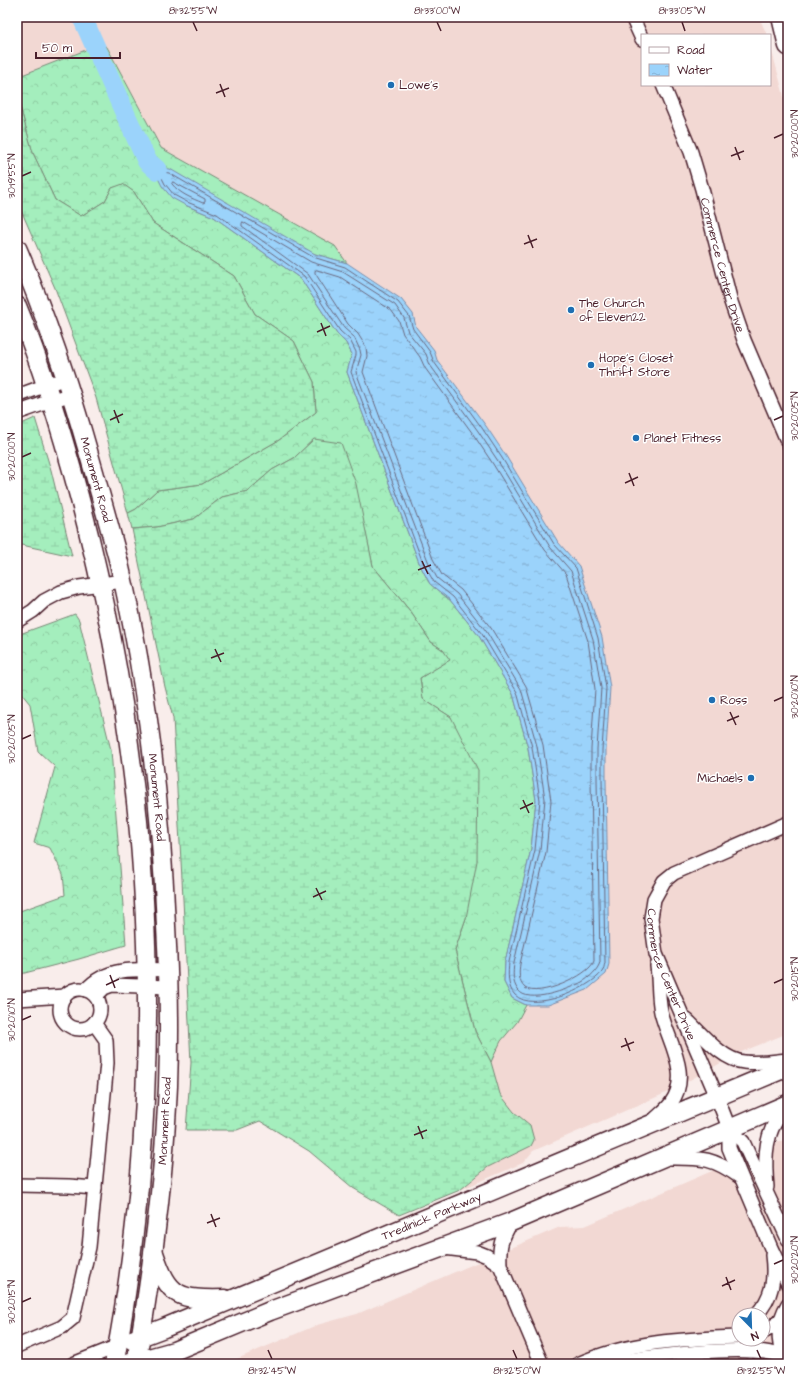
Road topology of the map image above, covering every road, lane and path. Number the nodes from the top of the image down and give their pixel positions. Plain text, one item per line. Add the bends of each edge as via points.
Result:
1 (632, 17) edge
2 (781, 17) edge
3 (641, 37) edge
4 (788, 46) edge
5 (663, 86) edge
6 (17, 248) edge
7 (17, 306) edge
8 (68, 386) junction
9 (48, 393) junction
10 (17, 396) edge
11 (17, 413) edge
12 (788, 443) edge
13 (123, 581) junction
14 (101, 584) junction
15 (17, 621) edge
16 (788, 823) edge
17 (656, 954) junction
18 (168, 970) junction
19 (147, 978) junction
20 (169, 987) junction
21 (91, 993) junction
22 (65, 996) junction
23 (17, 999) edge
24 (682, 1016) junction
25 (94, 1023) junction
26 (788, 1060) edge
27 (788, 1067) edge
28 (717, 1096) junction
29 (788, 1105) edge
30 (648, 1125) junction
31 (729, 1128) junction
32 (661, 1158) junction
33 (740, 1176) junction
34 (17, 1185) edge
35 (95, 1188) junction
36 (767, 1194) junction
37 (511, 1222) junction
38 (788, 1239) edge
39 (442, 1248) junction
40 (771, 1248) junction
41 (154, 1252) junction
42 (500, 1266) junction
43 (788, 1284) edge
44 (234, 1299) junction
45 (788, 1304) edge
46 (764, 1307) edge
47 (780, 1320) junction
48 (771, 1328) edge
49 (731, 1329) edge
50 (140, 1337) junction
51 (731, 1337) edge
52 (711, 1338) junction
53 (17, 1346) edge
54 (118, 1346) junction
55 (133, 1363) edge
56 (73, 1364) edge
57 (114, 1364) edge
58 (542, 1364) edge
59 (578, 1364) edge
60 (611, 1364) edge
61 (786, 1364) edge

1 - 3 street
2 - 4 main road
5 - 12 street, Commerce Center Drive via 691,152 741,332
6 - 8 main road, Monument Road via 51,334
7 - 9 main road, Monument Road
8 - 9 street
8 - 13 main road, Monument Road via 106,512
9 - 10 street
9 - 11 street
9 - 14 main road, Monument Road
13 - 14 street
13 - 18 main road, Monument Road via 139,662 158,792
14 - 15 street via 60,592
14 - 19 main road, Monument Road via 124,707 134,784 141,851
16 - 17 street, Commerce Center Drive via 674,873 664,882 654,899 651,918
17 - 24 street, Commerce Center Drive
17 - 30 street via 661,1011 678,1060 680,1081 678,1092 671,1103
18 - 19 street
18 - 20 main road, Monument Road
19 - 20 street
19 - 21 street via 108,973 96,980
19 - 54 main road, Monument Road via 142,1154 134,1235
20 - 41 main road, Monument Road via 168,1086
21 - 22 street via 76,989
21 - 25 street via 100,1006 98,1018
22 - 23 street
22 - 25 street via 60,1007 62,1019 66,1024 77,1029 89,1027
24 - 26 street via 732,1059 755,1063
24 - 28 street, Commerce Center Drive
25 - 35 street via 106,1040 107,1063
27 - 28 main road, Tredinick Parkway
28 - 30 main road, Tredinick Parkway
28 - 31 street, Commerce Center Drive
29 - 31 main road
29 - 36 street via 775,1122 768,1141 765,1166
30 - 44 main road, Tredinick Parkway
31 - 32 main road
31 - 33 street, Commerce Center Drive via 729,1148
31 - 36 street, Commerce Center Drive via 742,1142
32 - 33 street via 698,1158 714,1161
32 - 37 main road
33 - 40 street, Commerce Center Drive
34 - 35 street
35 - 53 street via 89,1247 73,1318 62,1327
36 - 38 street, Commerce Center Drive
37 - 39 main road
37 - 42 street via 501,1240
39 - 42 street via 477,1252
39 - 55 main road via 270,1311 174,1351
40 - 43 street, Commerce Center Drive
40 - 46 street via 774,1272 769,1298
41 - 44 main road via 164,1278 178,1294 194,1299
41 - 50 main road, Monument Road
42 - 58 street
44 - 50 main road, Tredinick Parkway
45 - 47 street
47 - 48 street
47 - 61 street via 780,1350
49 - 52 street
50 - 54 main road, Tredinick Parkway
50 - 55 main road, Monument Road
51 - 52 street
52 - 59 street via 643,1344 615,1350
54 - 56 street, Tredinick Parkway
54 - 57 main road, Monument Road
60 - 61 street via 676,1354 755,1351 776,1355

